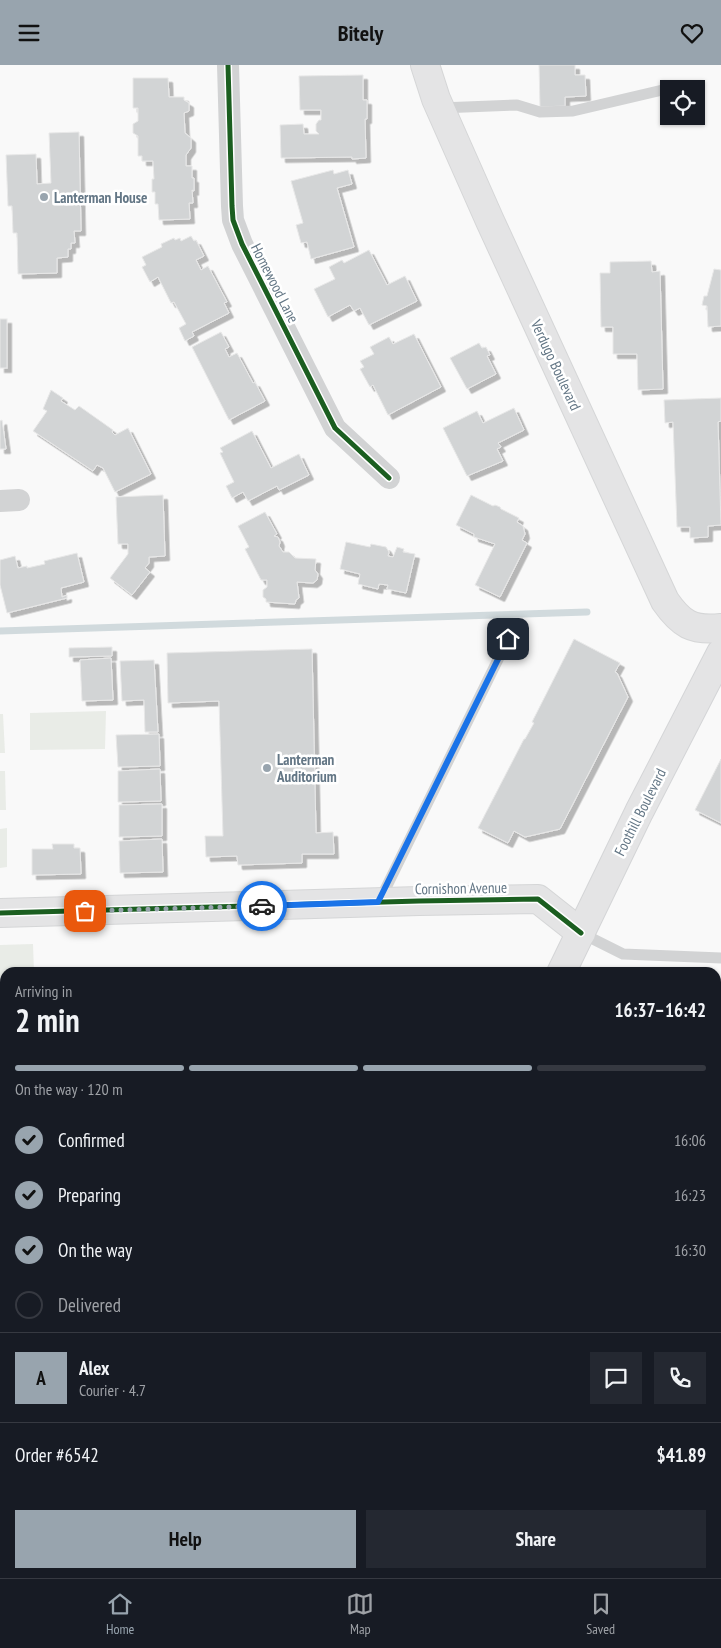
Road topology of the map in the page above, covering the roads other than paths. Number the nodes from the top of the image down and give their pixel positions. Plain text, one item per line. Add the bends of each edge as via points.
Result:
1 (228, 65) edge
2 (425, 65) edge
3 (660, 91) edge
4 (440, 108) junction
5 (389, 478) dead end
6 (721, 628) edge
7 (508, 639) dead end
8 (721, 653) edge
9 (378, 902) junction
10 (0, 913) edge
11 (581, 933) junction
12 (721, 958) edge
13 (564, 967) edge

1 - 5 street, Homewood Lane via 232,207 242,244 335,428
2 - 4 main road, Verdugo Boulevard
3 - 4 lane via 573,111 540,112 516,105
4 - 6 main road, Verdugo Boulevard via 665,601 682,622 709,629
7 - 9 lane
8 - 11 main road, Foothill Boulevard
9 - 10 main road, Cornishon Avenue
9 - 11 main road, Cornishon Avenue via 538,899
11 - 12 lane via 623,954
11 - 13 main road, Foothill Boulevard

